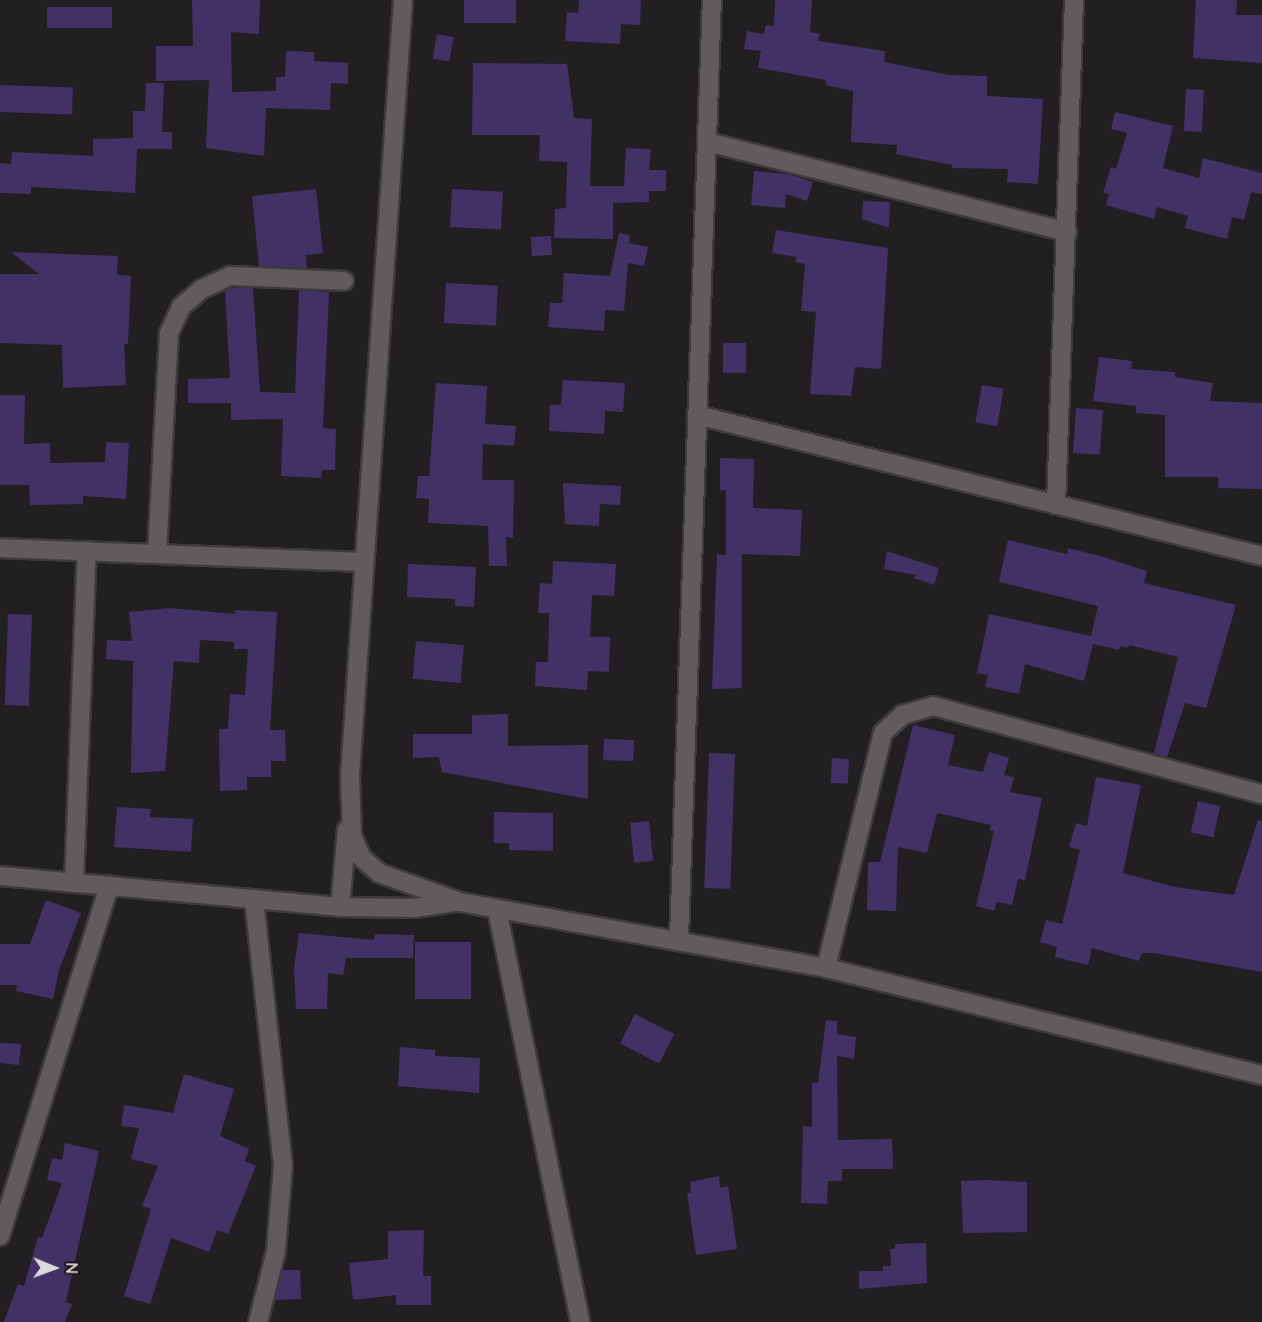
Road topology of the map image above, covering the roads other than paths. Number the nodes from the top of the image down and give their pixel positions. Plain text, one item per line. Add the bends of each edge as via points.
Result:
1 (403, 0) edge
2 (711, 0) edge
3 (1074, 0) edge
4 (706, 142) junction
5 (1067, 232) junction
6 (344, 281) dead end
7 (697, 415) junction
8 (1056, 505) junction
9 (0, 548) edge
10 (87, 551) junction
11 (157, 554) junction
12 (1262, 556) edge
13 (362, 562) junction
14 (1262, 795) edge
15 (349, 806) junction
16 (0, 876) edge
17 (74, 883) junction
18 (109, 886) junction
19 (254, 899) junction
20 (460, 902) junction
21 (340, 907) junction
22 (497, 909) junction
23 (679, 938) junction
24 (826, 968) junction
25 (1262, 1075) edge
26 (0, 1236) edge
27 (258, 1322) edge
28 (580, 1322) edge

1 - 13 street
2 - 4 street
3 - 5 street
4 - 5 street
4 - 7 street
5 - 8 street
6 - 11 street via 230,276 202,289 181,307 169,333
7 - 8 street
7 - 23 street
8 - 12 street
9 - 10 street
10 - 11 street
10 - 17 street
11 - 13 street
13 - 15 street
14 - 24 street via 933,706 902,715 883,733
15 - 20 street via 357,847 362,858 379,873
15 - 21 street
16 - 17 street
17 - 18 street
18 - 19 street
18 - 26 street
19 - 21 street
19 - 27 street via 284,1165 276,1251
20 - 21 street via 415,908
20 - 22 street
22 - 23 street
22 - 28 street
23 - 24 street
24 - 25 street

